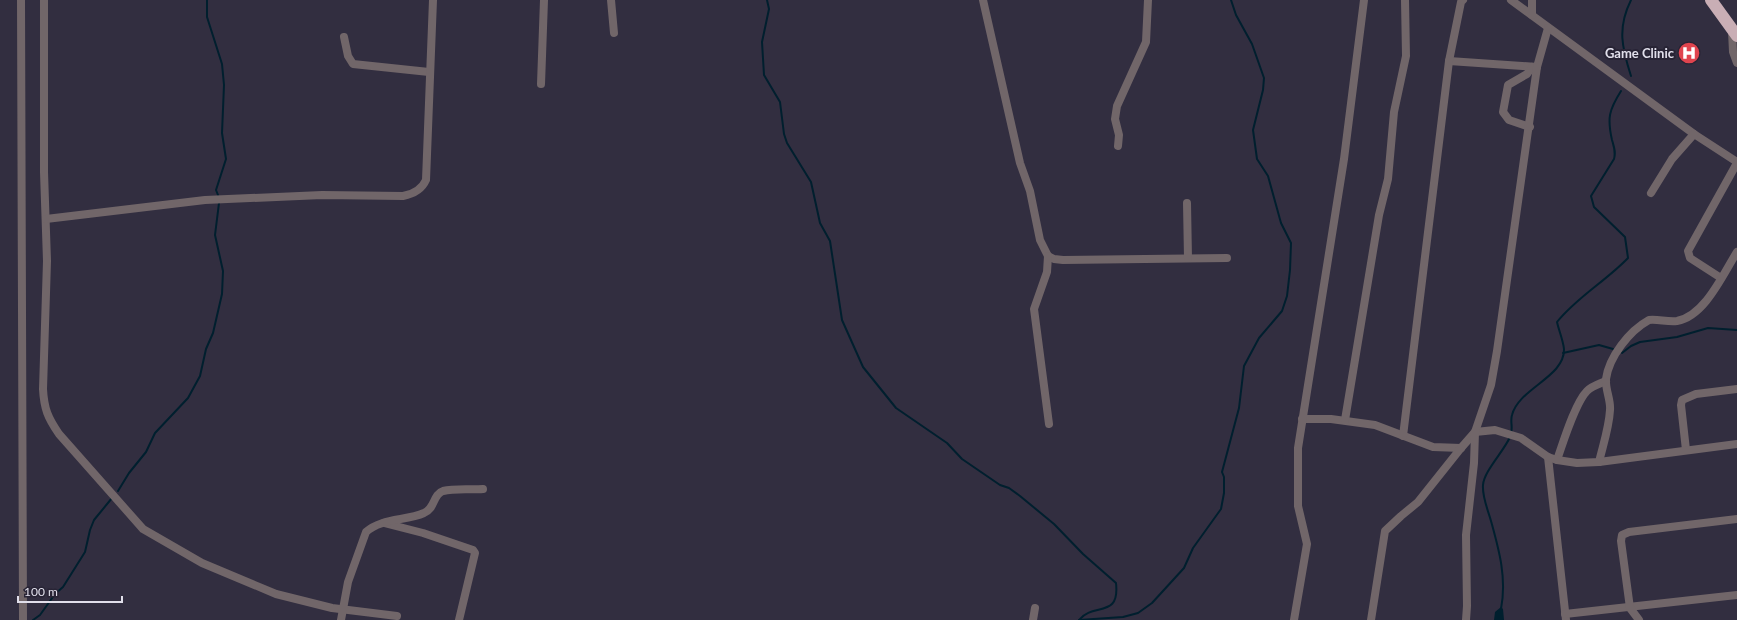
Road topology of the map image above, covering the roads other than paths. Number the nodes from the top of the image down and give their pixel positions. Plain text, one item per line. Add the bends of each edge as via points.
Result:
1 (21, 0) edge
2 (44, 0) edge
3 (433, 0) edge
4 (544, 0) edge
5 (611, 0) edge
6 (983, 0) edge
7 (1148, 0) edge
8 (1364, 0) edge
9 (1405, 0) edge
10 (1463, 0) edge
11 (1512, 0) edge
12 (1532, 0) edge
13 (1711, 0) edge
14 (1532, 14) junction
15 (1548, 28) junction
16 (614, 33) dead end
17 (1734, 33) edge
18 (344, 37) dead end
19 (1449, 61) junction
20 (1737, 63) edge
21 (1534, 67) junction
22 (429, 72) junction
23 (541, 84) dead end
24 (1530, 126) junction
25 (1694, 134) junction
26 (1118, 146) dead end
27 (1737, 163) edge
28 (1651, 193) dead end
29 (1187, 203) dead end
30 (46, 219) junction
31 (1737, 252) edge
32 (1048, 256) junction
33 (1188, 258) junction
34 (1226, 258) dead end
35 (1720, 278) junction
36 (1606, 381) junction
37 (1737, 389) edge
38 (1302, 419) junction
39 (1344, 420) junction
40 (1049, 424) dead end
41 (1475, 432) junction
42 (1403, 436) junction
43 (1737, 444) edge
44 (1461, 448) junction
45 (1686, 450) junction
46 (1548, 457) junction
47 (1557, 460) junction
48 (1599, 462) junction
49 (483, 489) dead end
50 (1737, 519) edge
51 (384, 523) junction
52 (1737, 595) edge
53 (1035, 608) dead end
54 (1630, 608) junction
55 (342, 610) junction
56 (397, 616) dead end
57 (1566, 617) edge
58 (23, 620) edge
59 (341, 620) edge
60 (459, 620) edge
61 (1033, 620) edge
62 (1294, 620) edge
63 (1371, 620) edge
64 (1466, 620) edge
65 (1639, 620) edge

1 - 58 street
2 - 30 street
3 - 22 street
4 - 23 street
5 - 16 street
6 - 32 street via 1020,163 1030,190 1040,240
7 - 26 street via 1146,42 1117,106 1115,119
8 - 38 street via 1344,159
9 - 39 street via 1406,56 1394,112 1388,179 1379,215
10 - 19 street
11 - 14 street
12 - 14 street
13 - 17 highway
14 - 15 street
15 - 21 street
15 - 25 street
17 - 20 street via 1733,52
18 - 22 street via 348,56 353,64
19 - 21 street
19 - 42 street
21 - 24 street
21 - 24 street via 1508,85 1503,112 1509,120
22 - 30 street via 426,180 414,193 403,196 322,195 205,200
24 - 41 street via 1491,385
25 - 27 street
25 - 28 street via 1672,159
27 - 35 street via 1688,251 1690,258
29 - 33 street
30 - 55 street via 44,406 59,434 143,529 202,563 276,594
31 - 35 street
32 - 33 street via 1063,260
32 - 40 street via 1047,272 1034,309
33 - 34 street
35 - 36 street via 1708,298 1692,315 1676,321 1654,319 1643,324 1615,355
36 - 47 street via 1593,386 1584,394
36 - 48 street via 1610,408 1609,422
37 - 45 street via 1696,394 1682,400
38 - 39 street
38 - 62 street via 1297,482 1306,554
39 - 42 street via 1375,425
41 - 44 street
41 - 46 street via 1495,430 1521,438
41 - 64 street via 1466,535
42 - 44 street via 1433,447
43 - 45 street
44 - 63 street via 1418,502 1386,532
45 - 48 street
46 - 47 street
46 - 57 street
47 - 48 street via 1577,463
49 - 51 street via 444,491 436,497 425,513
50 - 54 street via 1629,532 1622,535
51 - 55 street via 368,530 361,542
51 - 60 street via 473,550 475,553
52 - 54 street
53 - 61 street
54 - 57 street
54 - 65 street
55 - 56 street
55 - 59 street

